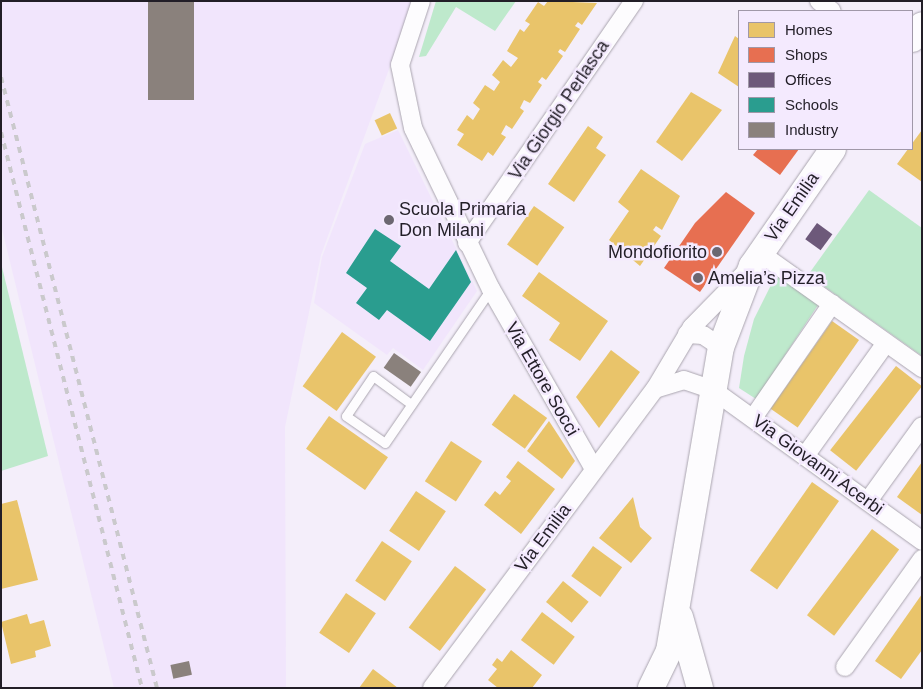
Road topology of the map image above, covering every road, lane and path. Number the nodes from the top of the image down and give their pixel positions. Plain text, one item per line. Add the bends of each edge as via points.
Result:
1 (421, 1) edge
2 (634, 1) edge
3 (819, 1) edge
4 (831, 10) edge
5 (922, 25) edge
6 (913, 38) edge
7 (832, 150) edge
8 (468, 243) junction
9 (756, 259) junction
10 (490, 289) junction
11 (832, 304) junction
12 (687, 334) junction
13 (886, 343) junction
14 (721, 347) junction
15 (922, 368) edge
16 (655, 388) junction
17 (714, 390) junction
18 (412, 404) junction
19 (752, 418) junction
20 (922, 426) edge
21 (805, 456) junction
22 (594, 469) junction
23 (868, 501) junction
24 (922, 541) edge
25 (922, 559) edge
26 (677, 604) junction
27 (845, 667) dead end
28 (696, 680) edge
29 (654, 681) edge
30 (432, 688) edge

1 - 8 street, Via Ettore Socci via 401,56 402,87 413,128
2 - 8 street, Via Giorgio Perlasca
3 - 4 street
5 - 6 main road
7 - 9 main road, Via Emilia
8 - 10 street, Via Ettore Socci
9 - 11 street
9 - 12 street, Via Emilia
9 - 14 main road, Via Emilia
10 - 18 lane
10 - 22 street, Via Ettore Socci
11 - 13 street
11 - 19 street
12 - 14 street via 703,335
12 - 16 street, Via Emilia
13 - 15 street
13 - 21 street
14 - 17 main road, Via Emilia
16 - 17 street via 684,380
16 - 22 street, Via Emilia
17 - 19 street, Via Giovanni Acerbi
17 - 26 main road, Via Emilia
18 - 18 lane via 385,443 346,416 373,376
19 - 21 street, Via Giovanni Acerbi
20 - 23 street
21 - 23 street, Via Giovanni Acerbi
22 - 30 street, Via Emilia
23 - 24 street, Via Giovanni Acerbi
25 - 27 street
26 - 28 main road, Via Emilia
26 - 29 main road, Via Emilia via 669,651
28 - 29 main road, Via Emilia via 674,667

